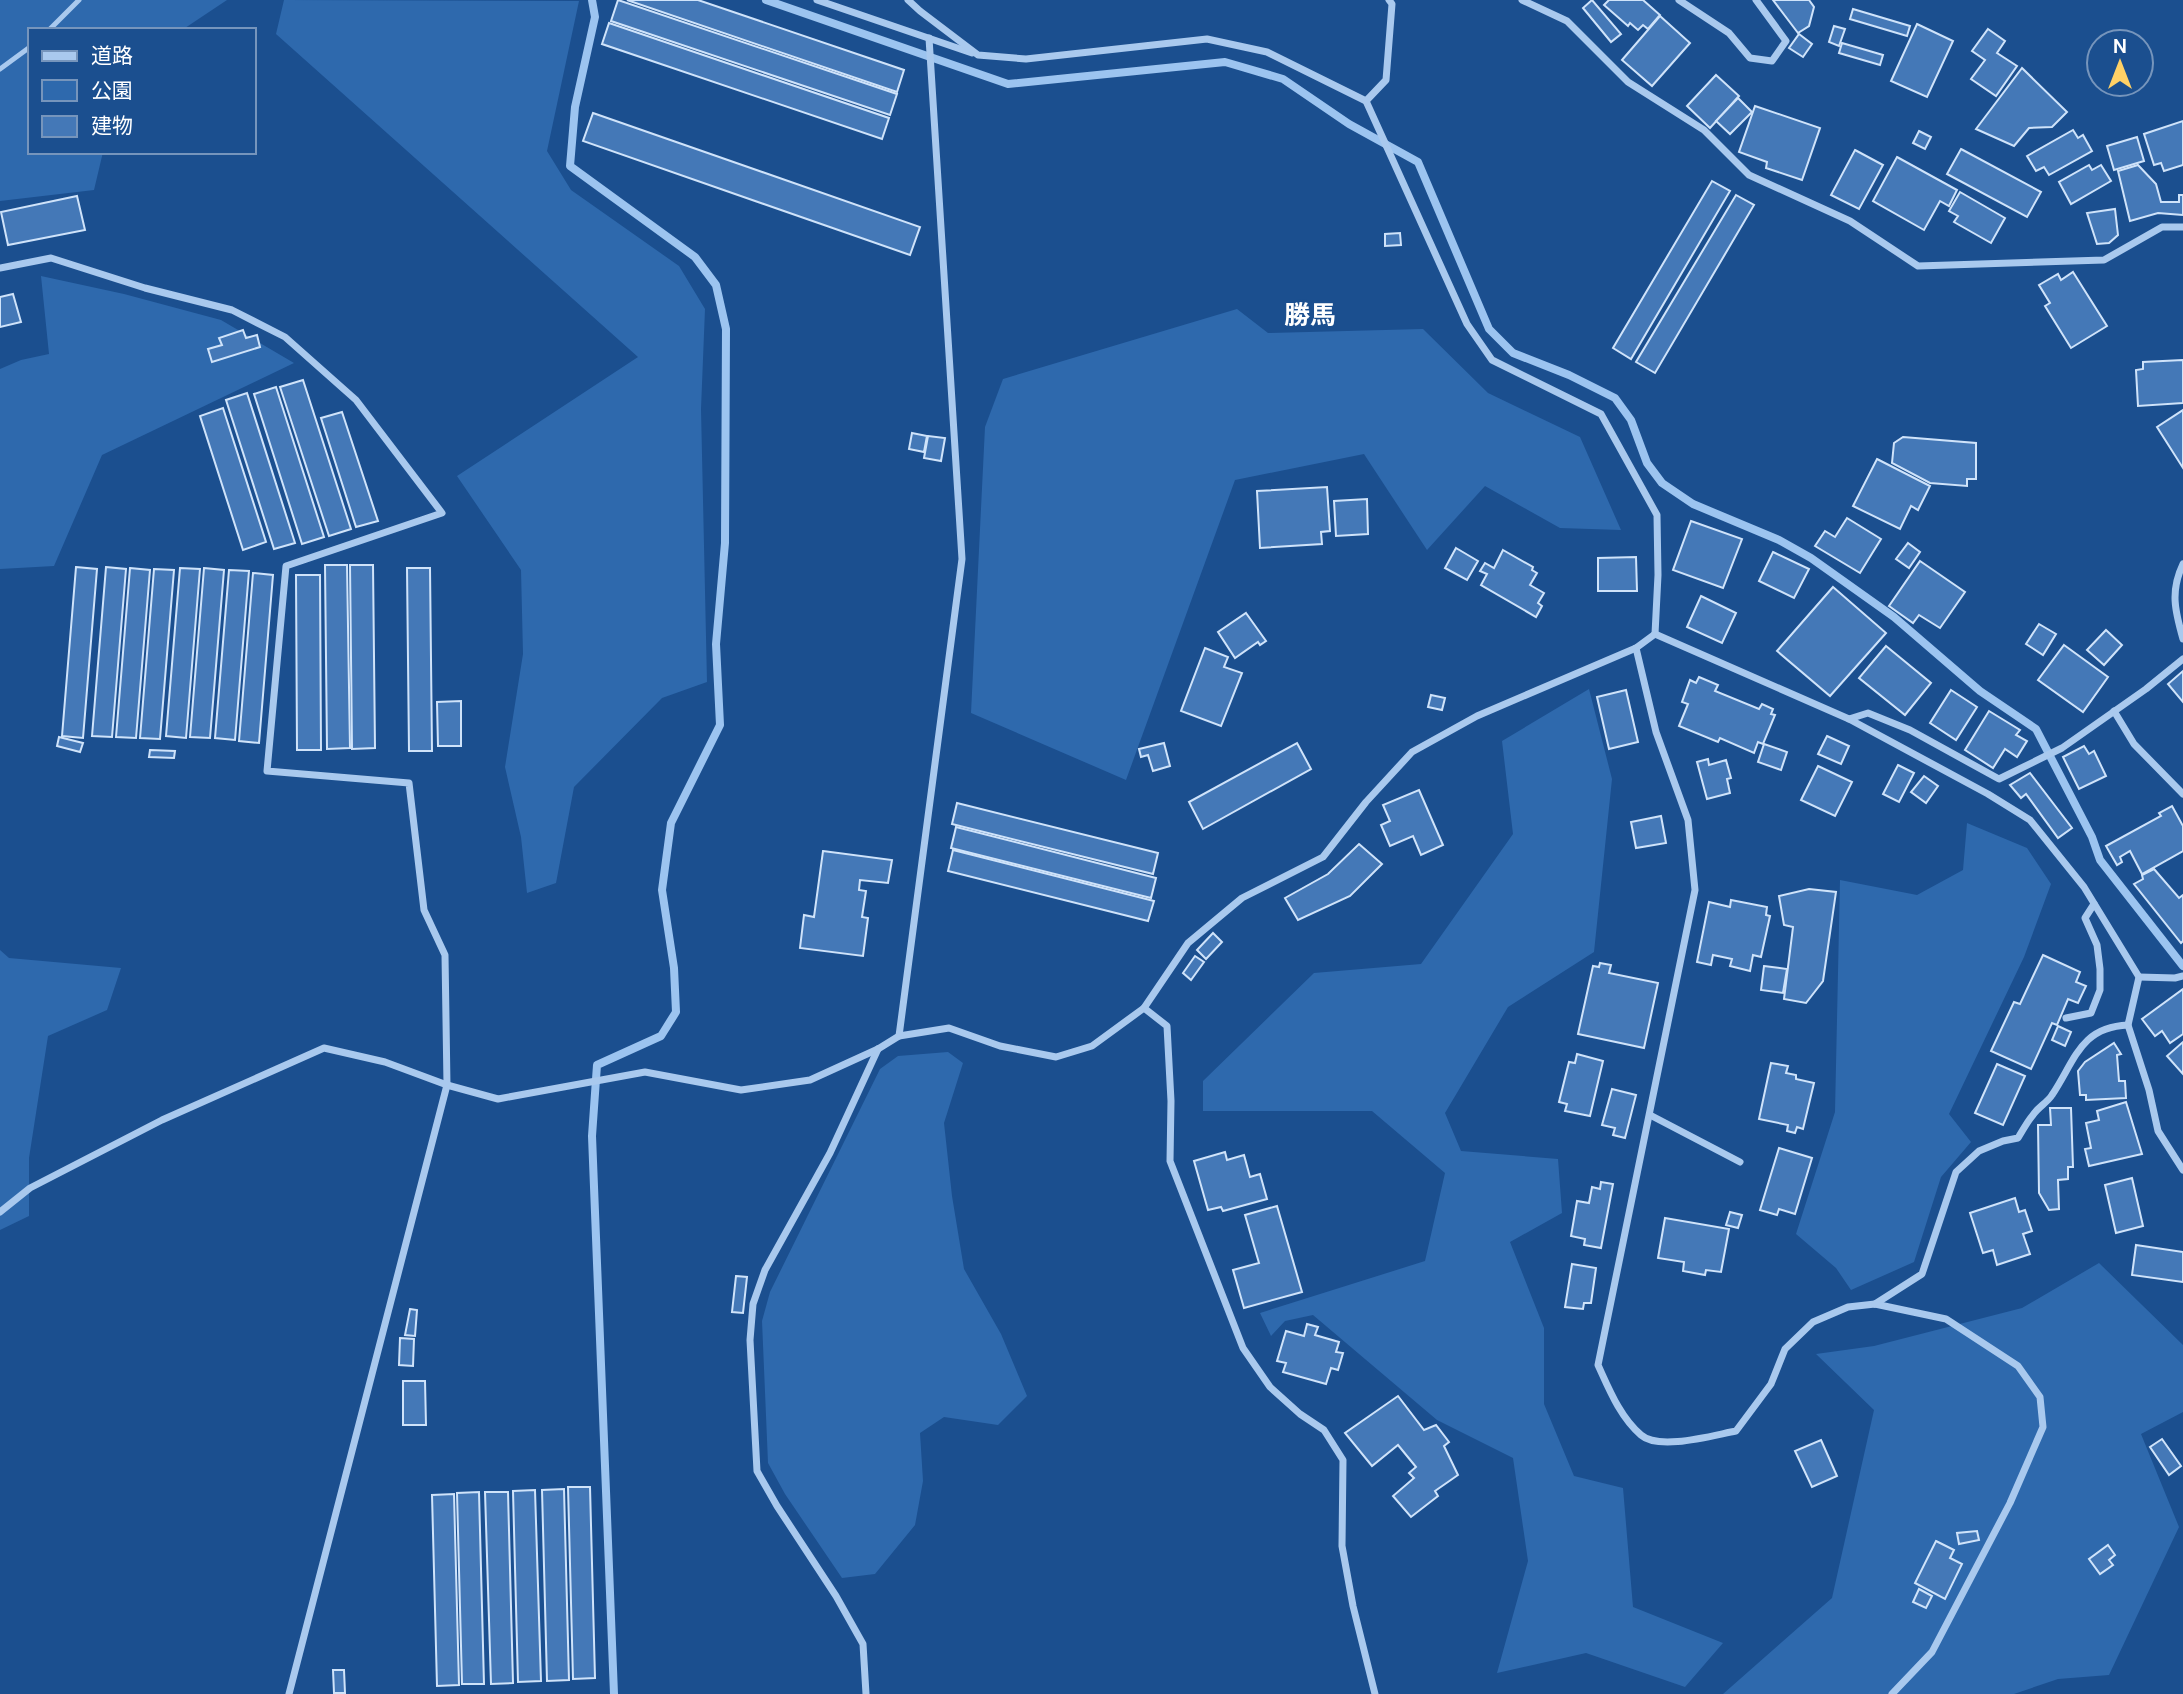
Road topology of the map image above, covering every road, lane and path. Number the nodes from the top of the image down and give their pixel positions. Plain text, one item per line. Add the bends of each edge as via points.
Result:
1 (79, 0) edge
2 (817, 0) edge
3 (908, 0) edge
4 (1522, 0) edge
5 (1679, 0) edge
6 (1756, 0) edge
7 (1394, 1) edge
8 (50, 28) edge
9 (929, 38) junction
10 (28, 48) edge
11 (978, 55) junction
12 (0, 69) edge
13 (1366, 101) junction
14 (2183, 227) edge
15 (0, 268) edge
16 (2183, 564) edge
17 (1655, 634) junction
18 (2183, 639) edge
19 (1636, 648) junction
20 (2183, 659) edge
21 (2114, 711) junction
22 (1849, 719) junction
23 (2183, 794) edge
24 (2094, 904) junction
25 (2139, 976) junction
26 (2183, 976) edge
27 (1144, 1008) junction
28 (2066, 1018) dead end
29 (2128, 1025) junction
30 (899, 1036) junction
31 (878, 1049) junction
32 (447, 1085) junction
33 (1650, 1115) junction
34 (1740, 1162) dead end
35 (2183, 1170) edge
36 (0, 1212) edge
37 (1875, 1304) junction
38 (289, 1694) edge
39 (866, 1694) edge
40 (1375, 1694) edge
41 (1892, 1694) edge

1 - 8 lane
2 - 9 street
3 - 11 street
4 - 14 street via 1567,21 1628,82 1704,130 1749,175 1850,222 1919,265 2104,260 2162,227
5 - 6 street via 1729,33 1750,58 1772,61 1786,41
7 - 13 street via 1386,80
9 - 11 street
9 - 30 street via 962,559
10 - 12 lane
11 - 13 street via 1026,59 1207,39 1267,52
13 - 17 street via 1466,324 1492,360 1601,414 1657,515
15 - 32 street via 51,258 232,310 285,337 356,400 442,513 286,566 267,771 409,783 424,910 445,954
16 - 18 street via 2176,579 2175,609
17 - 19 street
17 - 22 street
19 - 27 street via 1478,716 1412,752 1323,857 1242,898 1188,943
19 - 33 street via 1656,732 1688,821 1695,890
20 - 21 street
21 - 22 street via 2062,748 1999,779 1910,730 1868,713
21 - 23 street via 2134,744
22 - 24 street via 2030,820
24 - 25 street
24 - 28 street via 2085,918 2097,945 2100,990 2091,1013
25 - 26 street
25 - 29 street
27 - 30 street via 1093,1046 1056,1058 1000,1046 949,1028
27 - 40 street via 1167,1026 1170,1161 1243,1348 1269,1387 1324,1430 1343,1460 1342,1546
29 - 35 street via 2158,1131
29 - 37 street via 2110,1026 2090,1036 2018,1138 1979,1151 1956,1172 1922,1274
30 - 31 street
31 - 32 street via 810,1080 741,1090 645,1072 498,1099
31 - 39 street via 830,1153 765,1270 753,1304 750,1340 757,1471 863,1644
32 - 36 street via 384,1062 324,1048 162,1119 30,1188
32 - 38 street
33 - 34 street
33 - 37 street via 1598,1365 1618,1407 1642,1437 1674,1443 1737,1431 1772,1384 1785,1349 1813,1322 1848,1307
37 - 41 street via 1946,1319 2018,1366 2040,1397 2043,1427 2010,1503 1932,1653

